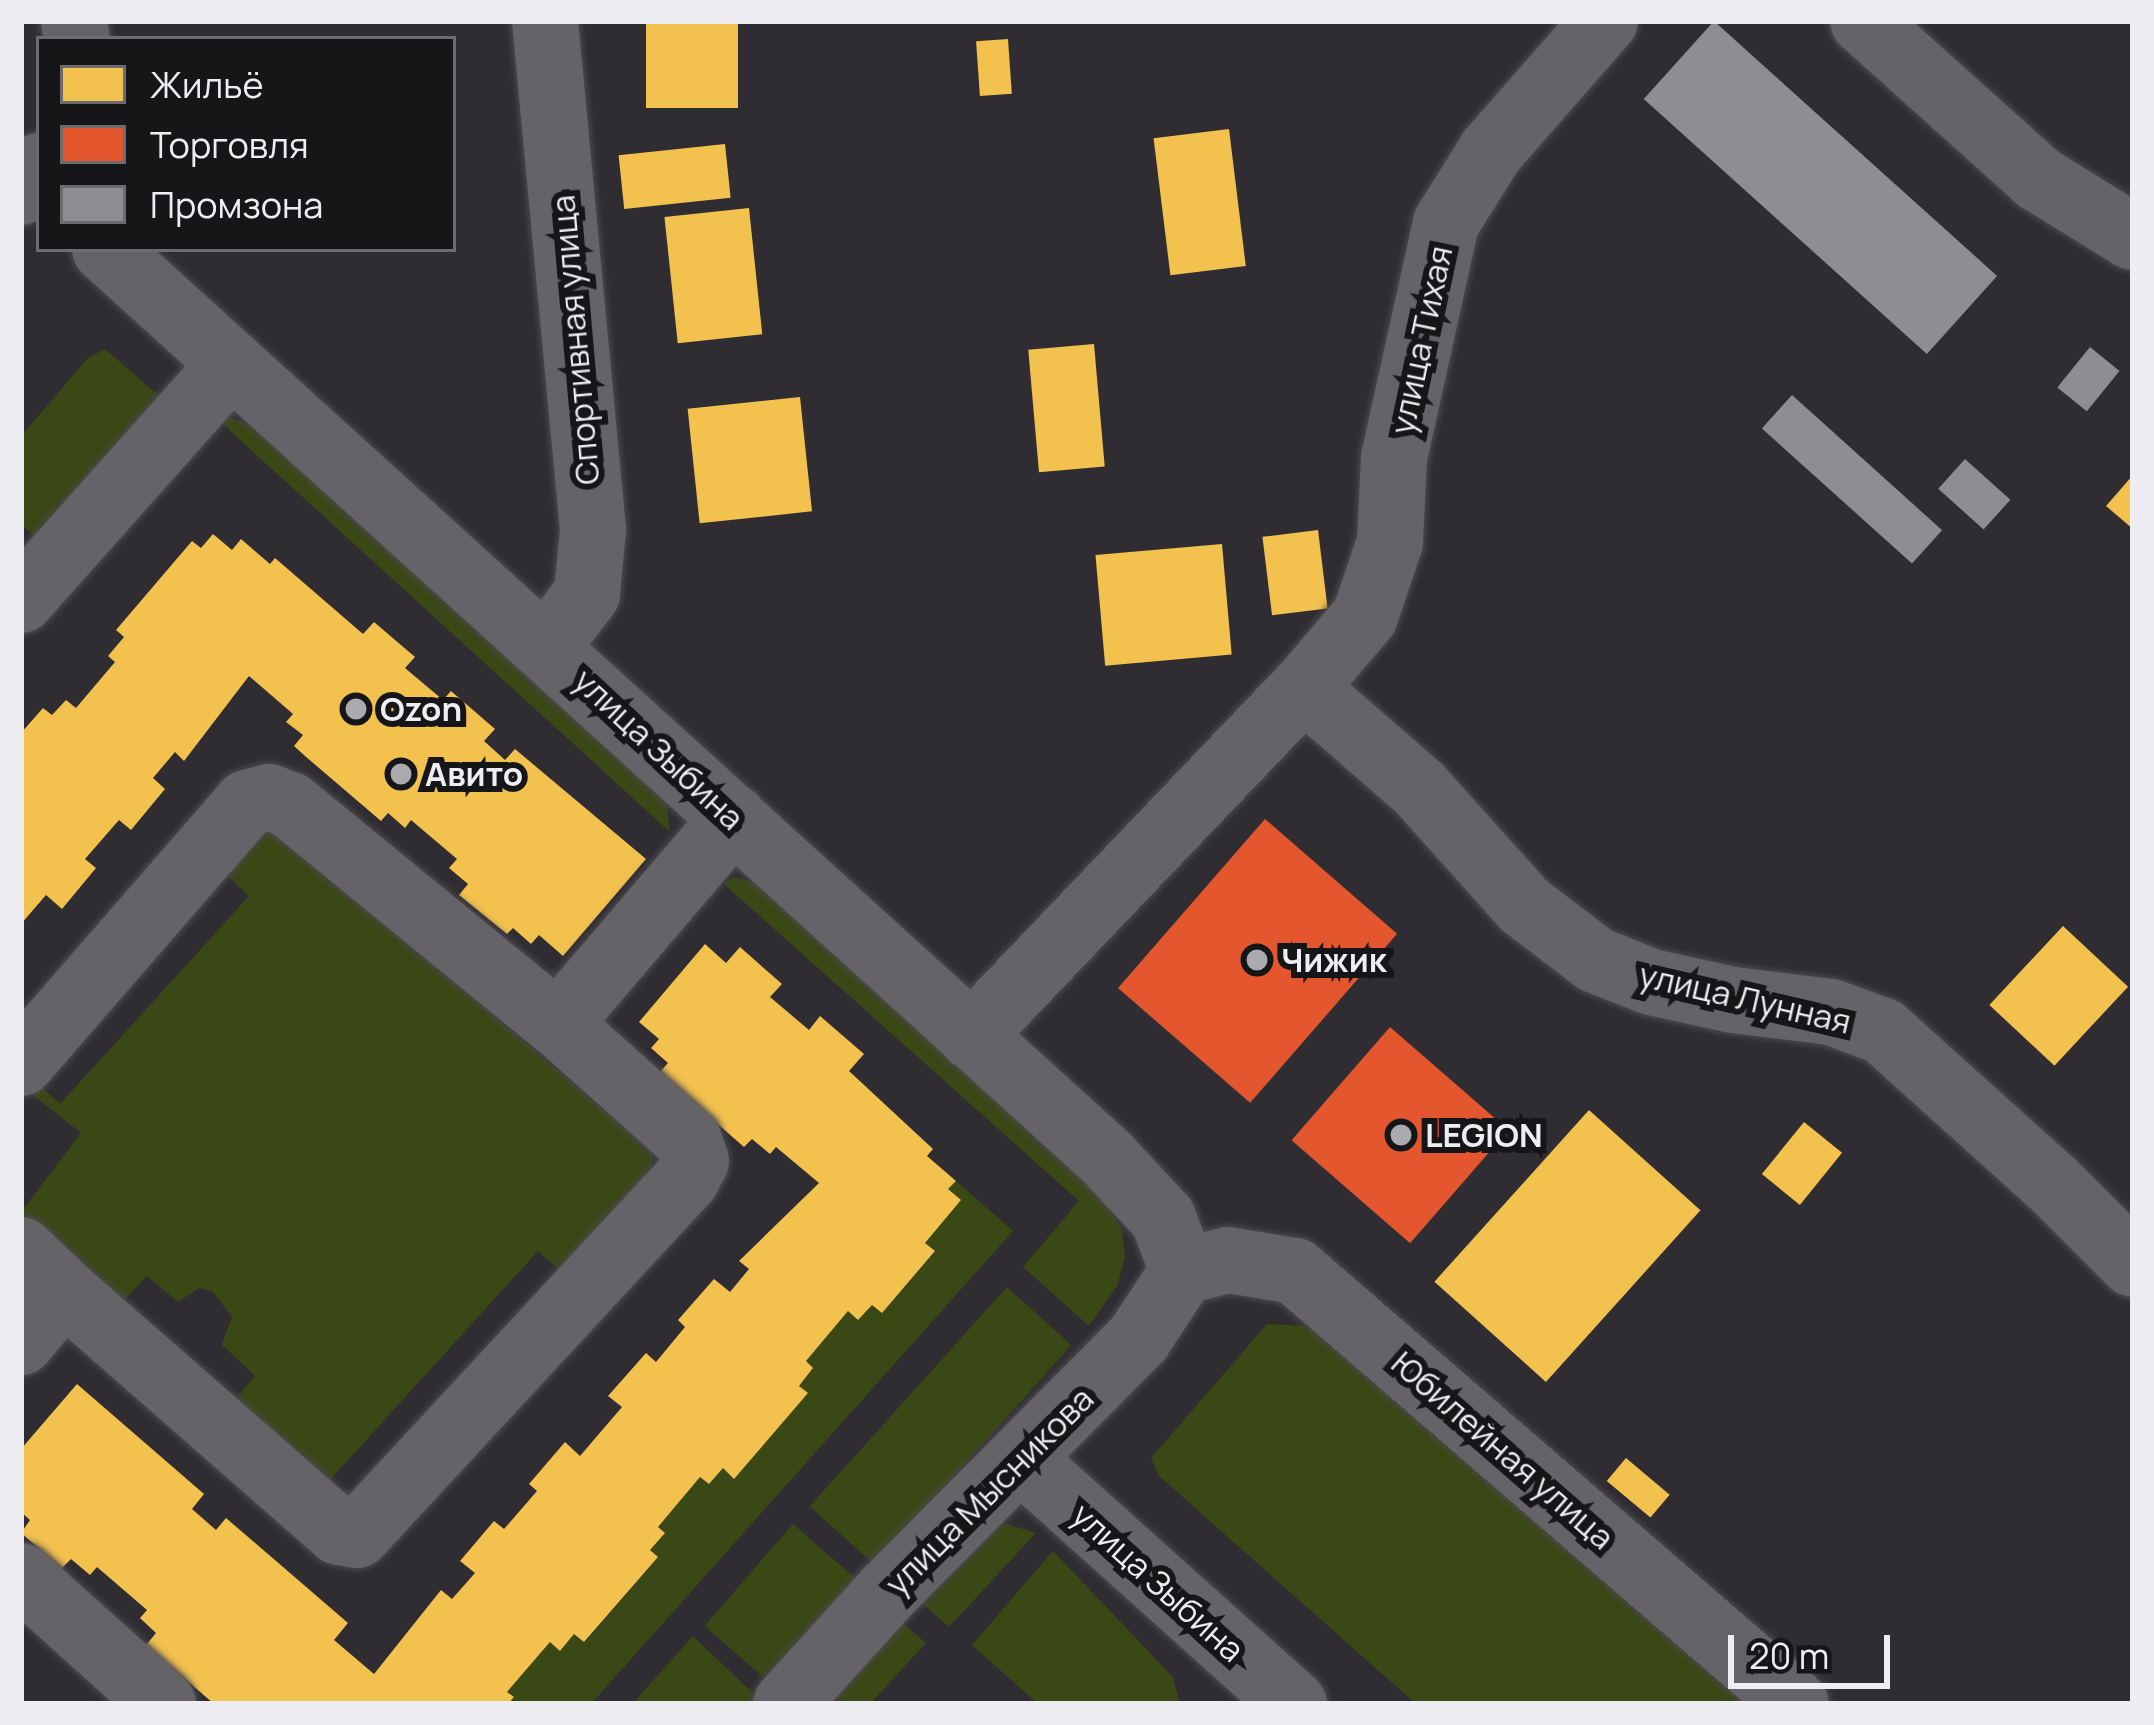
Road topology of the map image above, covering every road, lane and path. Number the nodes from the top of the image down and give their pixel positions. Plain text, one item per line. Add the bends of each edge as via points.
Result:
1 (545, 21) edge
2 (1606, 21) edge
3 (1863, 21) edge
4 (2133, 237) edge
5 (108, 252) edge
6 (232, 363) junction
7 (21, 600) edge
8 (547, 646) junction
9 (1304, 688) junction
10 (734, 818) junction
11 (558, 1024) junction
12 (971, 1036) junction
13 (21, 1063) edge
14 (2133, 1264) edge
15 (43, 1270) edge
16 (1184, 1271) junction
17 (21, 1342) edge
18 (1023, 1461) junction
19 (21, 1576) edge
20 (163, 1704) edge
21 (786, 1704) edge
22 (1294, 1704) edge
23 (1796, 1704) edge

1 - 8 street, Спортивная улица via 593,530 587,594
2 - 9 street, улица Тихая via 1491,151 1446,223 1394,458 1390,542 1365,616
3 - 4 street via 2039,179
5 - 6 street, улица Зыбина
6 - 7 street
6 - 8 street, улица Зыбина
8 - 10 street, улица Зыбина
9 - 12 street, улица Тихая
9 - 14 street, улица Лунная via 1419,788 1525,906 1596,960 1652,982 1831,1012 1882,1031
10 - 11 street
10 - 12 street, улица Зыбина
11 - 13 street via 290,805 269,797 247,803
11 - 15 street via 689,1141 696,1161 357,1535 339,1532
12 - 16 street, улица Зыбина via 1163,1218
15 - 17 street
16 - 18 street, улица Мысникова via 1139,1338
16 - 23 street, Юбилейная улица via 1228,1260 1295,1271
18 - 21 street, улица Мысникова
18 - 22 street, улица Зыбина
19 - 20 street

